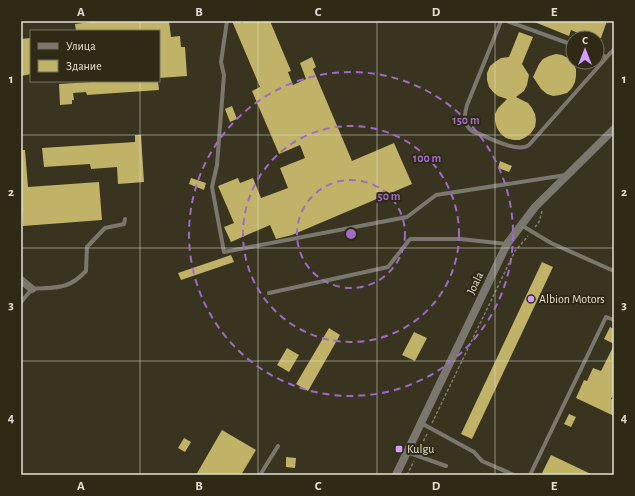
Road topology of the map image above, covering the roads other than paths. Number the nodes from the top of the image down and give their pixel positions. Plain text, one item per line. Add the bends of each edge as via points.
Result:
1 (227, 21) edge
2 (501, 21) edge
3 (506, 21) edge
4 (565, 42) edge
5 (614, 49) edge
6 (607, 57) joint
7 (614, 129) edge
8 (566, 175) junction
9 (125, 219) dead end
10 (521, 225) junction
11 (507, 244) junction
12 (614, 271) edge
13 (21, 280) edge
14 (32, 289) junction
15 (269, 293) dead end
16 (21, 302) edge
17 (614, 320) edge
18 (421, 423) junction
19 (278, 446) dead end
20 (408, 452) junction
21 (446, 466) dead end
22 (260, 475) edge
23 (396, 475) edge
24 (514, 475) edge
25 (530, 475) edge

1 - 8 lane via 221,62 224,75 217,165 212,188 224,252 406,217 436,195
2 - 6 lane via 464,116 467,126 472,131 513,147 529,145
3 - 4 lane
5 - 6 lane
7 - 8 street, Joala
8 - 10 street, Joala via 534,207
9 - 14 lane via 124,224 105,228 87,247 86,271 77,281 64,287
10 - 11 street, Joala
10 - 12 lane via 551,243
11 - 15 lane via 460,239 410,239 388,267
11 - 18 street, Joala
13 - 14 street
14 - 16 lane
17 - 25 lane via 606,317
18 - 20 street, Joala
18 - 24 lane via 474,452 482,461
19 - 22 lane
20 - 21 lane
20 - 23 street, Joala

